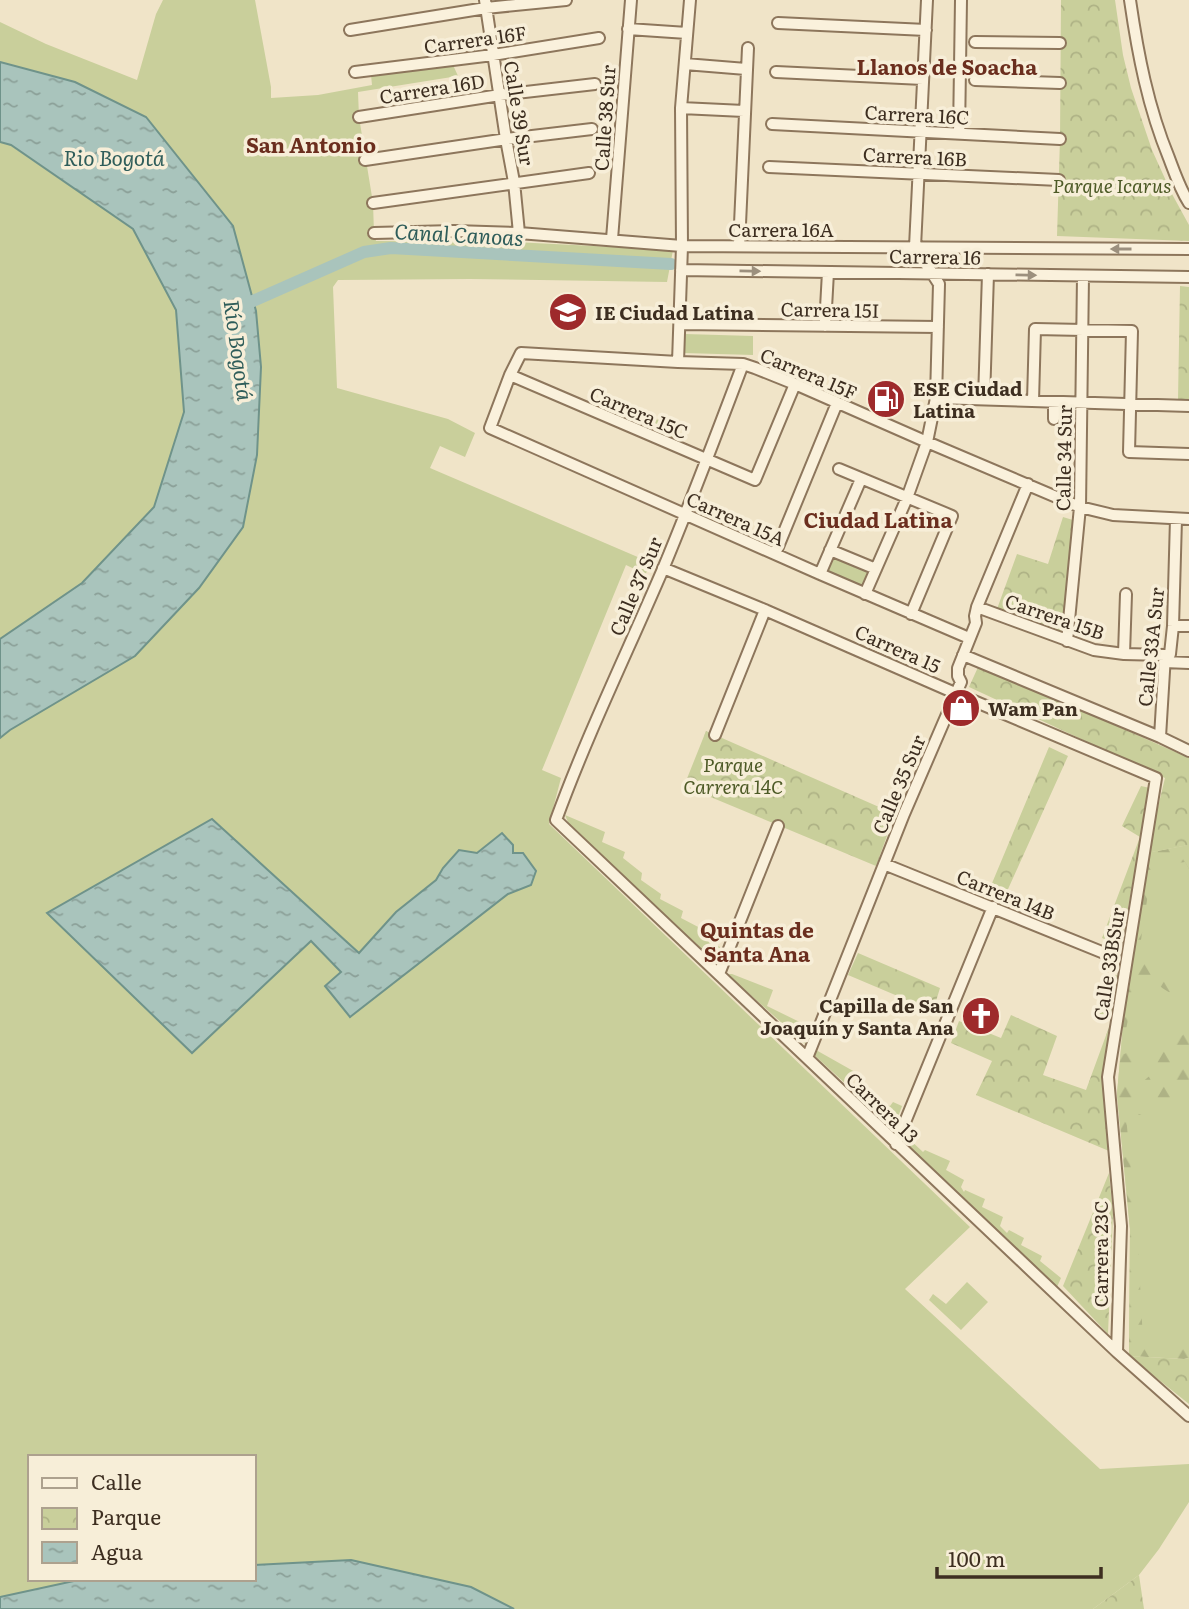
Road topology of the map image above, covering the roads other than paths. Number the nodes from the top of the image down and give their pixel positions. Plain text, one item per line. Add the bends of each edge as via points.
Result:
1 (566, 0) edge
2 (631, 0) edge
3 (690, 0) edge
4 (927, 0) edge
5 (961, 0) edge
6 (1130, 0) edge
7 (485, 4) edge
8 (778, 23) dead end
9 (628, 29) junction
10 (350, 30) dead end
11 (926, 30) junction
12 (687, 33) junction
13 (599, 38) dead end
14 (975, 42) dead end
15 (1060, 43) dead end
16 (748, 48) dead end
17 (493, 55) junction
18 (685, 64) junction
19 (746, 69) junction
20 (355, 72) dead end
21 (776, 72) dead end
22 (923, 79) junction
23 (975, 80) dead end
24 (1060, 83) dead end
25 (595, 84) dead end
26 (500, 95) junction
27 (681, 108) junction
28 (744, 111) junction
29 (359, 117) dead end
30 (772, 124) dead end
31 (592, 129) dead end
32 (921, 132) junction
33 (959, 134) junction
34 (506, 139) junction
35 (1060, 139) dead end
36 (365, 160) dead end
37 (769, 167) dead end
38 (589, 173) dead end
39 (918, 174) junction
40 (1059, 180) dead end
41 (514, 182) junction
42 (373, 203) dead end
43 (1189, 203) edge
44 (374, 233) dead end
45 (519, 233) junction
46 (612, 239) junction
47 (682, 246) junction
48 (739, 246) junction
49 (915, 247) junction
50 (1189, 249) edge
51 (681, 270) junction
52 (828, 272) junction
53 (932, 273) junction
54 (988, 274) junction
55 (1083, 276) junction
56 (1189, 277) edge
57 (680, 324) junction
58 (825, 326) junction
59 (938, 327) junction
60 (1083, 330) junction
61 (678, 362) junction
62 (743, 364) junction
63 (510, 375) junction
64 (795, 384) junction
65 (936, 397) junction
66 (984, 399) junction
67 (1033, 401) junction
68 (1054, 402) junction
69 (1082, 402) junction
70 (837, 403) junction
71 (1130, 404) junction
72 (1189, 406) edge
73 (1054, 419) dead end
74 (927, 443) junction
75 (1189, 454) edge
76 (707, 460) junction
77 (839, 468) dead end
78 (861, 479) junction
79 (1028, 484) junction
80 (907, 498) junction
81 (1080, 507) junction
82 (685, 514) junction
83 (1176, 519) junction
84 (1189, 519) edge
85 (831, 550) junction
86 (775, 554) junction
87 (663, 568) junction
88 (876, 569) junction
89 (820, 574) junction
90 (865, 594) junction
91 (1126, 594) dead end
92 (977, 607) junction
93 (765, 610) junction
94 (911, 614) junction
95 (1173, 626) junction
96 (1189, 626) edge
97 (969, 638) junction
98 (1067, 641) junction
99 (1124, 654) junction
100 (963, 655) junction
101 (1164, 658) junction
102 (1189, 663) edge
103 (956, 693) junction
104 (715, 735) dead end
105 (1160, 737) junction
106 (1189, 751) edge
107 (1156, 778) joint
108 (556, 820) joint
109 (778, 826) dead end
110 (884, 864) junction
111 (993, 907) junction
112 (1114, 957) dead end
113 (719, 974) junction
114 (807, 1058) junction
115 (895, 1144) junction
116 (1114, 1156) joint
117 (1117, 1352) junction
118 (1189, 1416) edge

1 - 7 street
2 - 9 street, Calle 38 Sur
3 - 12 street
4 - 11 street
5 - 33 street
6 - 43 street via 1145,87
7 - 10 street
7 - 17 street, Calle 39 Sur
8 - 11 street
9 - 12 street
9 - 46 street, Calle 38 Sur
11 - 22 street
12 - 18 street
13 - 17 street, Carrera 16F
14 - 15 street
16 - 19 street
17 - 20 street, Carrera 16F
17 - 26 street, Calle 39 Sur
18 - 19 street
18 - 27 street
19 - 28 street
21 - 22 street
22 - 32 street
23 - 24 street
25 - 26 street, Carrera 16D
26 - 29 street, Carrera 16D
26 - 34 street, Calle 39 Sur
27 - 28 street
27 - 47 street
28 - 48 street
30 - 32 street, Carrera 16C
31 - 34 street
32 - 33 street, Carrera 16C
32 - 39 street
33 - 35 street, Carrera 16C
34 - 36 street
34 - 41 street, Calle 39 Sur
37 - 39 street, Carrera 16B
38 - 41 street
39 - 40 street, Carrera 16B
39 - 49 street
41 - 42 street
41 - 45 street, Calle 39 Sur
44 - 45 street, Carrera 16A
45 - 46 street, Carrera 16A
46 - 47 street, Carrera 16A
47 - 48 street, Carrera 16A
47 - 51 street
48 - 49 street, Carrera 16A
50 -> 49 street, Carrera 16A
49 - 53 street
51 -> 52 street, Carrera 16
51 - 57 street
52 - 53 street, Carrera 16
52 - 58 street
53 - 54 street, Carrera 16
53 - 59 street via 939,284
54 -> 55 street, Carrera 16
54 - 66 street
55 - 56 street, Carrera 16
55 - 60 street, Calle 34 Sur
57 - 58 street, Carrera 15I
57 - 61 street
58 - 59 street, Carrera 15I
59 - 65 street
60 - 67 street via 1035,329
60 - 69 street, Calle 34 Sur
60 - 71 street via 1132,331
61 - 62 street, Carrera 15F
61 - 63 street, Carrera 15F via 520,353
62 - 64 street, Carrera 15F
62 - 76 street, Calle 37 Sur
63 - 76 street, Carrera 15C
63 - 82 street, Carrera 15A via 490,428
64 - 70 street, Carrera 15F
64 - 76 street, Carrera 15C via 755,480
65 - 66 street
65 - 74 street
66 - 67 street
67 - 68 street
68 - 69 street
68 - 73 street
69 - 71 street
69 - 81 street, Calle 34 Sur
70 - 74 street, Carrera 15F
70 - 86 street
71 - 72 street
71 - 75 street via 1129,452
74 - 79 street, Carrera 15F
74 - 80 street
76 - 82 street, Calle 37 Sur
77 - 78 street
78 - 80 street
78 - 85 street
79 - 81 street, Carrera 15F
79 - 92 street, Calle 35 Sur
80 - 88 street
80 - 94 street via 952,516
81 - 83 street, Carrera 15F via 1113,515
81 - 98 street, Calle 34 Sur
82 - 86 street, Carrera 15A
82 - 87 street, Calle 37 Sur
83 - 84 street, Carrera 15F
83 - 95 street, Calle 33A Sur
85 - 88 street
85 - 89 street
86 - 89 street, Carrera 15A
87 - 93 street, Carrera 15
87 - 108 street, Calle 37 Sur
88 - 90 street
89 - 90 street, Carrera 15A
90 - 94 street, Carrera 15A
91 - 99 street
92 - 97 street, Calle 35 Sur
92 - 98 street, Carrera 15B
93 - 103 street, Carrera 15
93 - 104 street
94 - 97 street, Carrera 15A
95 - 96 street
95 - 101 street, Calle 33A Sur via 1170,654
97 - 100 street, Calle 35 Sur
98 - 99 street, Carrera 15B
99 - 101 street, Carrera 15B
100 - 103 street, Calle 35 Sur
100 - 105 street
101 - 102 street, Carrera 15B
101 - 105 street, Calle 33A Sur
103 - 107 street, Carrera 15
103 - 110 street, Calle 35 Sur
105 - 106 street
107 - 116 street, Calle 33BSur via 1108,1077
108 - 113 street, Carrera 13
109 - 113 street
110 - 111 street, Carrera 14B
110 - 114 street, Calle 35 Sur
111 - 112 street, Carrera 14B
111 - 115 street
113 - 114 street, Carrera 13
114 - 115 street, Carrera 13
115 - 117 street, Carrera 13
116 - 117 street, Carrera 23C via 1121,1226
117 - 118 street, Carrera 13

